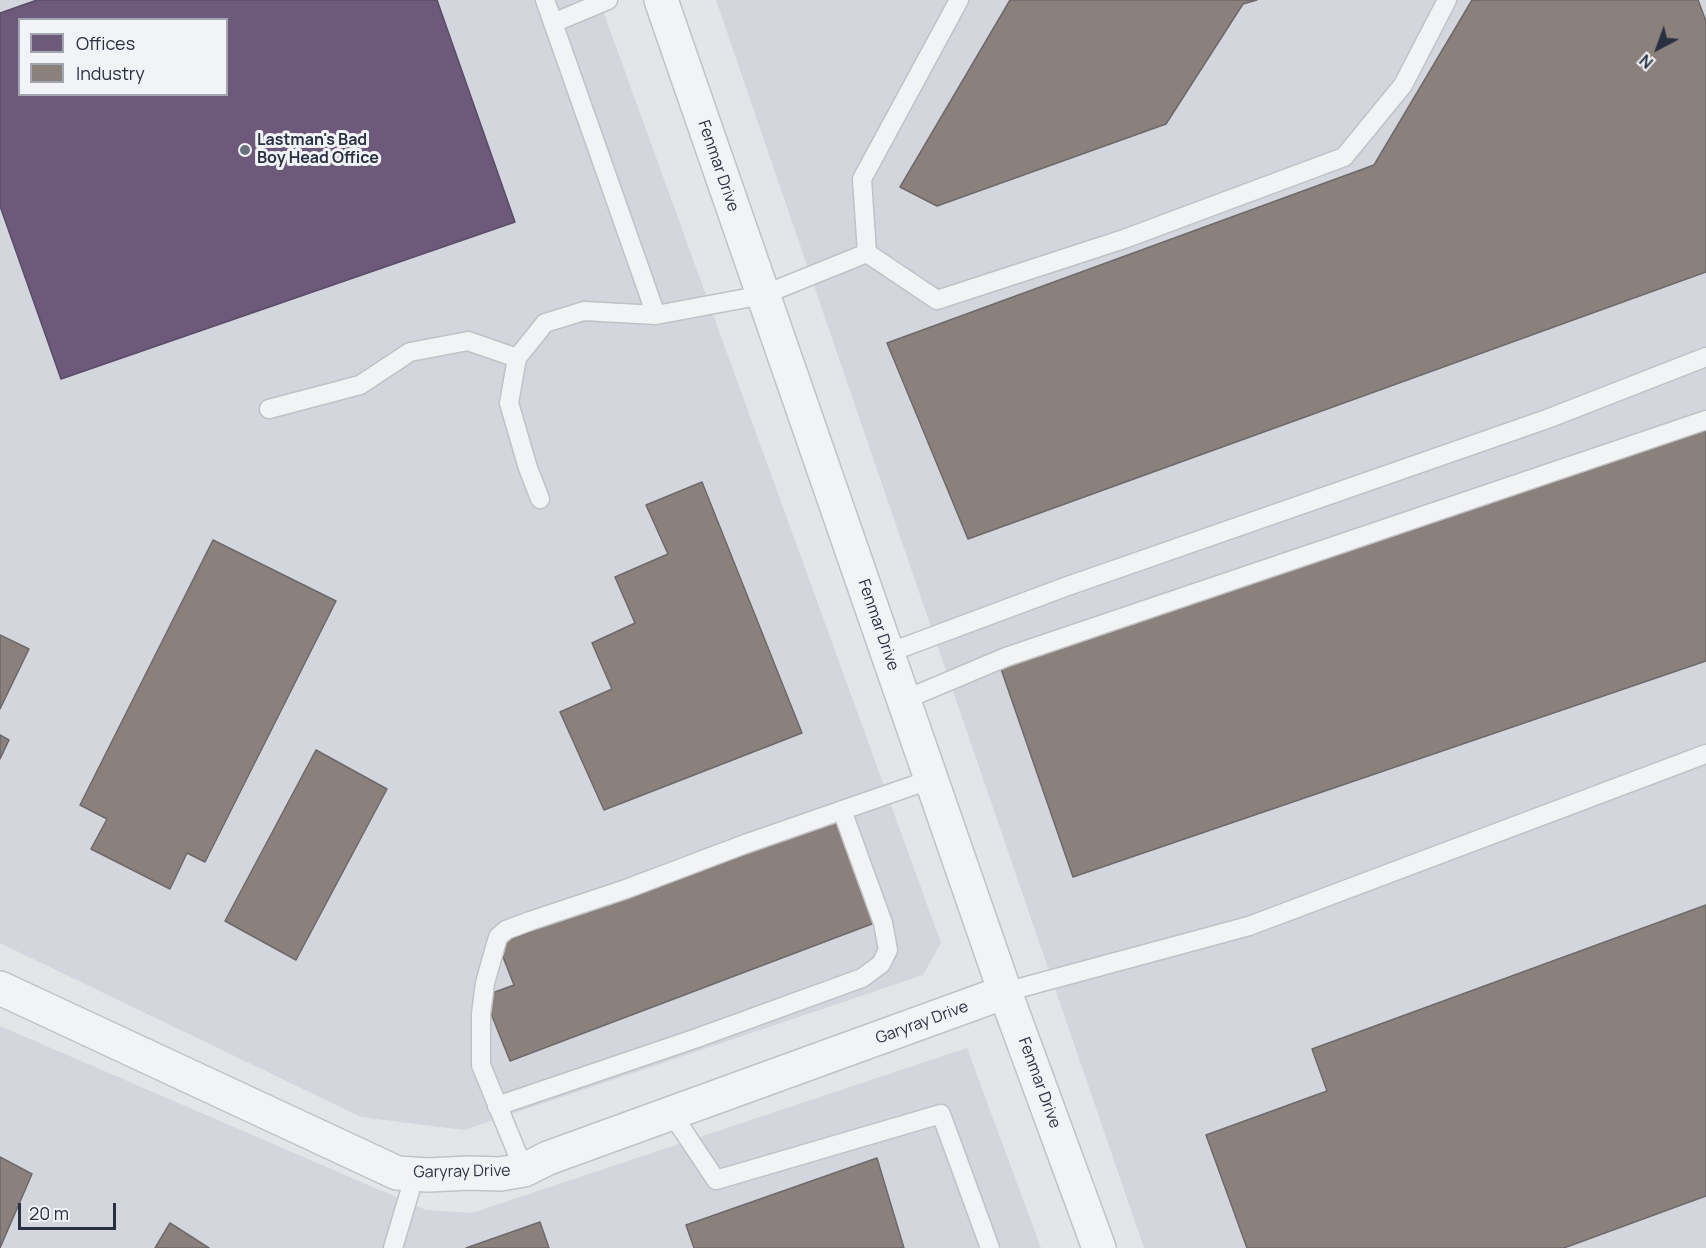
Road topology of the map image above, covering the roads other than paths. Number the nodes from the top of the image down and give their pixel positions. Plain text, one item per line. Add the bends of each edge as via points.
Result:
1 (545, 0) edge
2 (608, 0) edge
3 (661, 0) edge
4 (959, 0) edge
5 (1447, 0) edge
6 (553, 23) junction
7 (867, 253) junction
8 (763, 295) junction
9 (656, 315) junction
10 (1706, 357) edge
11 (517, 358) junction
12 (269, 409) dead end
13 (1706, 420) edge
14 (540, 499) dead end
15 (888, 653) junction
16 (904, 700) junction
17 (1706, 754) edge
18 (932, 779) junction
19 (842, 810) junction
20 (0, 988) edge
21 (1005, 992) junction
22 (497, 1106) junction
23 (672, 1114) junction
24 (524, 1170) junction
25 (415, 1174) junction
26 (393, 1248) edge
27 (990, 1248) edge
28 (1099, 1248) edge

1 - 6 lane
2 - 6 lane
3 - 8 street, Fenmar Drive
4 - 7 lane via 862,179
5 - 7 lane via 1404,85 1344,157 1124,239 937,300
6 - 9 lane
7 - 8 lane
8 - 9 lane
8 - 15 street, Fenmar Drive
9 - 11 lane via 584,311 545,323
10 - 15 lane via 1547,419 1076,583
11 - 12 lane via 468,341 410,352 360,385
11 - 14 lane via 509,403
13 - 16 lane via 1006,657
15 - 16 street, Fenmar Drive
16 - 18 street, Fenmar Drive
17 - 21 lane via 1249,926
18 - 19 lane
18 - 21 street, Fenmar Drive
19 - 22 lane via 506,930 498,937 481,1014 481,1065
19 - 22 lane via 883,923 888,950 881,964 862,978
20 - 25 street, Garyray Drive via 397,1173
21 - 23 street, Garyray Drive
21 - 28 street, Fenmar Drive
22 - 24 lane
23 - 24 street, Garyray Drive
23 - 27 lane via 716,1180 940,1114
24 - 25 street, Garyray Drive via 500,1174
25 - 26 lane

